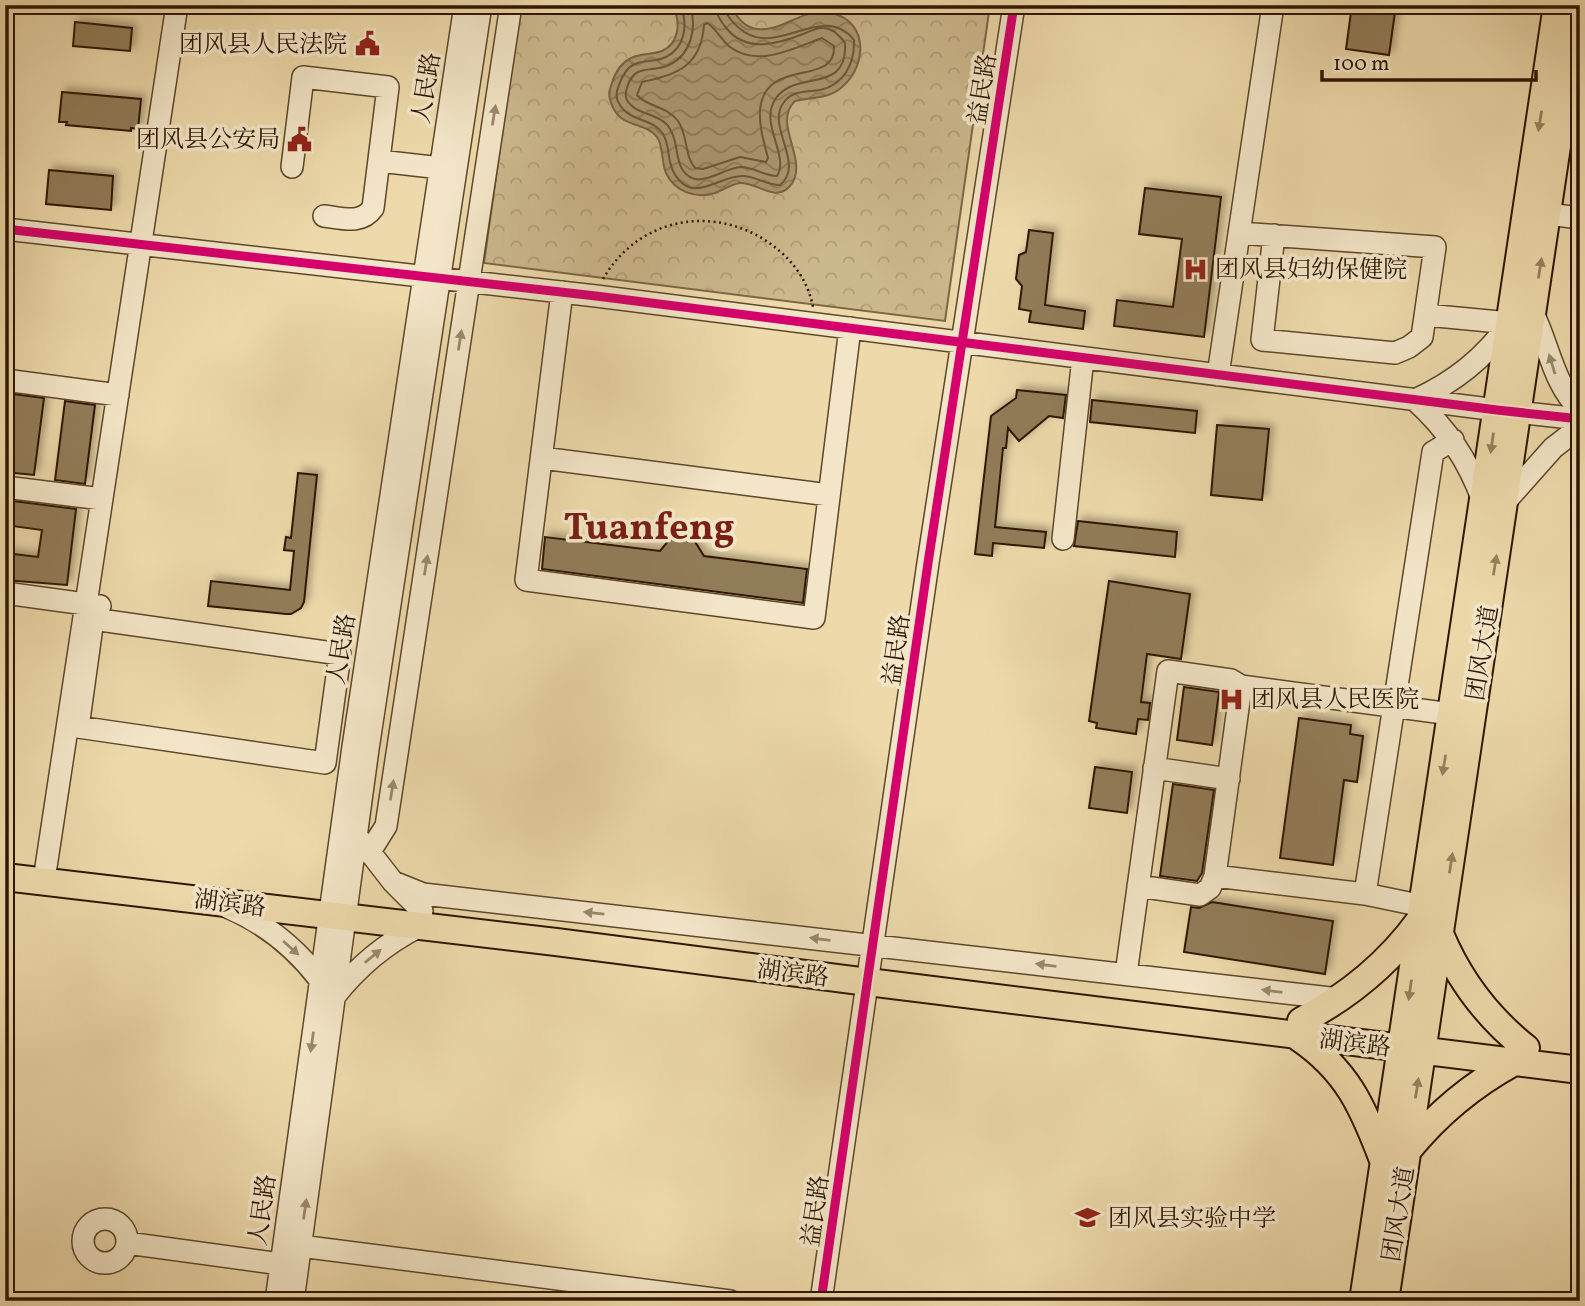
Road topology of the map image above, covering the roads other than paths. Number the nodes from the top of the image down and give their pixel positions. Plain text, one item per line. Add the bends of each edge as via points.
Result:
1 (177, 5) edge
2 (465, 5) edge
3 (481, 5) edge
4 (511, 5) edge
5 (1014, 5) edge
6 (1273, 5) edge
7 (1557, 5) edge
8 (1578, 5) edge
9 (379, 160) junction
10 (292, 167) dead end
11 (441, 168) junction
12 (1548, 214) junction
13 (324, 216) dead end
14 (1580, 218) edge
15 (5, 229) edge
16 (1239, 233) junction
17 (1274, 235) junction
18 (141, 244) junction
19 (432, 277) junction
20 (469, 282) junction
21 (562, 292) junction
22 (1426, 315) junction
23 (1521, 318) junction
24 (850, 328) junction
25 (962, 343) junction
26 (1083, 358) junction
27 (1218, 375) junction
28 (5, 380) edge
29 (118, 395) junction
30 (1415, 400) junction
31 (1580, 410) edge
32 (1507, 411) junction
33 (1580, 419) edge
34 (1580, 427) edge
35 (1453, 440) junction
36 (542, 458) junction
37 (5, 487) edge
38 (829, 495) junction
39 (102, 499) junction
40 (1494, 502) junction
41 (1063, 539) dead end
42 (5, 593) edge
43 (86, 604) junction
44 (369, 644) junction
45 (1241, 686) junction
46 (1394, 706) junction
47 (1451, 714) junction
48 (325, 763) joint
49 (1154, 768) junction
50 (1228, 779) junction
51 (356, 833) junction
52 (369, 853) junction
53 (5, 862) edge
54 (47, 867) junction
55 (1215, 876) junction
56 (5, 877) edge
57 (393, 882) junction
58 (1138, 886) junction
59 (1365, 894) junction
60 (212, 901) junction
61 (338, 909) junction
62 (421, 918) junction
63 (1428, 919) junction
64 (870, 965) junction
65 (1126, 974) junction
66 (327, 989) junction
67 (1339, 999) junction
68 (1299, 1028) junction
69 (1413, 1042) junction
70 (1520, 1055) junction
71 (1580, 1055) edge
72 (1580, 1070) edge
73 (1396, 1157) junction
74 (127, 1243) dead end
75 (300, 1246) junction
76 (281, 1264) junction
77 (276, 1301) edge
78 (293, 1301) edge
79 (730, 1301) edge
80 (821, 1301) edge
81 (1363, 1301) edge
82 (1385, 1301) edge

1 - 18 street
2 - 11 street, 人民路
3 - 19 street, 人民路
20 -> 4 street
5 - 25 street, 益民路
6 - 16 street
7 -> 23 main road, 团风大道
8 - 12 main road, 团风大道
9 - 10 street via 388,87 303,77
9 - 11 street
9 - 13 street via 370,212 358,219
11 - 19 street, 人民路
12 - 14 street
23 -> 12 main road, 团风大道
15 - 18 street
16 - 17 street
16 - 27 street
17 - 22 street via 1435,247
17 - 22 street via 1262,340 1395,353 1422,337
18 - 19 street
18 - 29 street
19 - 20 street
19 - 44 street, 人民路
19 - 51 street, 人民路
20 - 21 street
52 -> 20 street via 386,826
21 - 24 street
21 - 36 street
22 - 23 street
23 - 30 street via 1473,365
31 -> 23 street via 1555,375 1545,338
23 - 32 main road, 团风大道
24 - 25 street
24 - 38 street
25 - 26 street
25 - 64 street, 益民路
26 - 27 street
26 - 41 street
27 - 30 street
28 - 29 street
29 - 39 street
30 - 32 street
30 - 35 street
32 - 33 street
32 - 40 main road, 团风大道
34 - 40 street
35 - 40 street
35 - 46 street via 1433,453
36 - 38 street
36 - 38 street via 526,580 704,604 814,618
37 - 39 street
39 - 43 street
40 - 47 main road, 团风大道
63 -> 40 main road, 团风大道
42 - 43 street
43 - 44 street
43 - 54 street
44 - 61 street, 人民路
45 - 46 street
45 - 49 street via 1231,680 1168,671
45 - 50 street
46 - 47 street
46 - 59 street
47 -> 63 main road, 团风大道
48 - 48 street via 78,727 93,619 340,654
49 - 50 street
49 - 58 street
50 - 55 street
51 - 52 street
51 - 61 street, 人民路
52 - 57 street
53 - 54 main road, 湖滨路
54 - 61 main road, 湖滨路
55 - 58 street via 1210,888 1200,895
55 - 59 street
56 - 60 main road, 湖滨路
57 - 62 street
64 -> 57 street via 423,894
58 - 65 street
59 - 63 street
60 - 61 main road, 湖滨路
60 -> 66 street via 274,933
61 - 62 main road, 湖滨路
61 - 66 street, 人民路
62 - 64 main road, 湖滨路
66 -> 62 street
63 - 67 main road
63 - 69 main road, 团风大道
63 - 70 main road via 1474,997
65 -> 64 street
64 - 68 main road, 湖滨路
64 - 80 street, 益民路
67 -> 65 street
75 -> 66 street, 人民路
66 -> 76 street, 人民路
67 - 68 main road
68 - 69 main road, 湖滨路
68 - 73 main road via 1345,1079
69 - 70 main road, 湖滨路
69 - 73 main road, 团风大道
70 - 71 main road, 湖滨路
70 - 72 main road, 湖滨路
70 - 73 main road via 1453,1102
73 - 81 main road, 团风大道
73 - 82 main road, 团风大道
74 - 76 street
75 - 78 street, 人民路
75 - 79 street
76 - 77 street, 人民路

